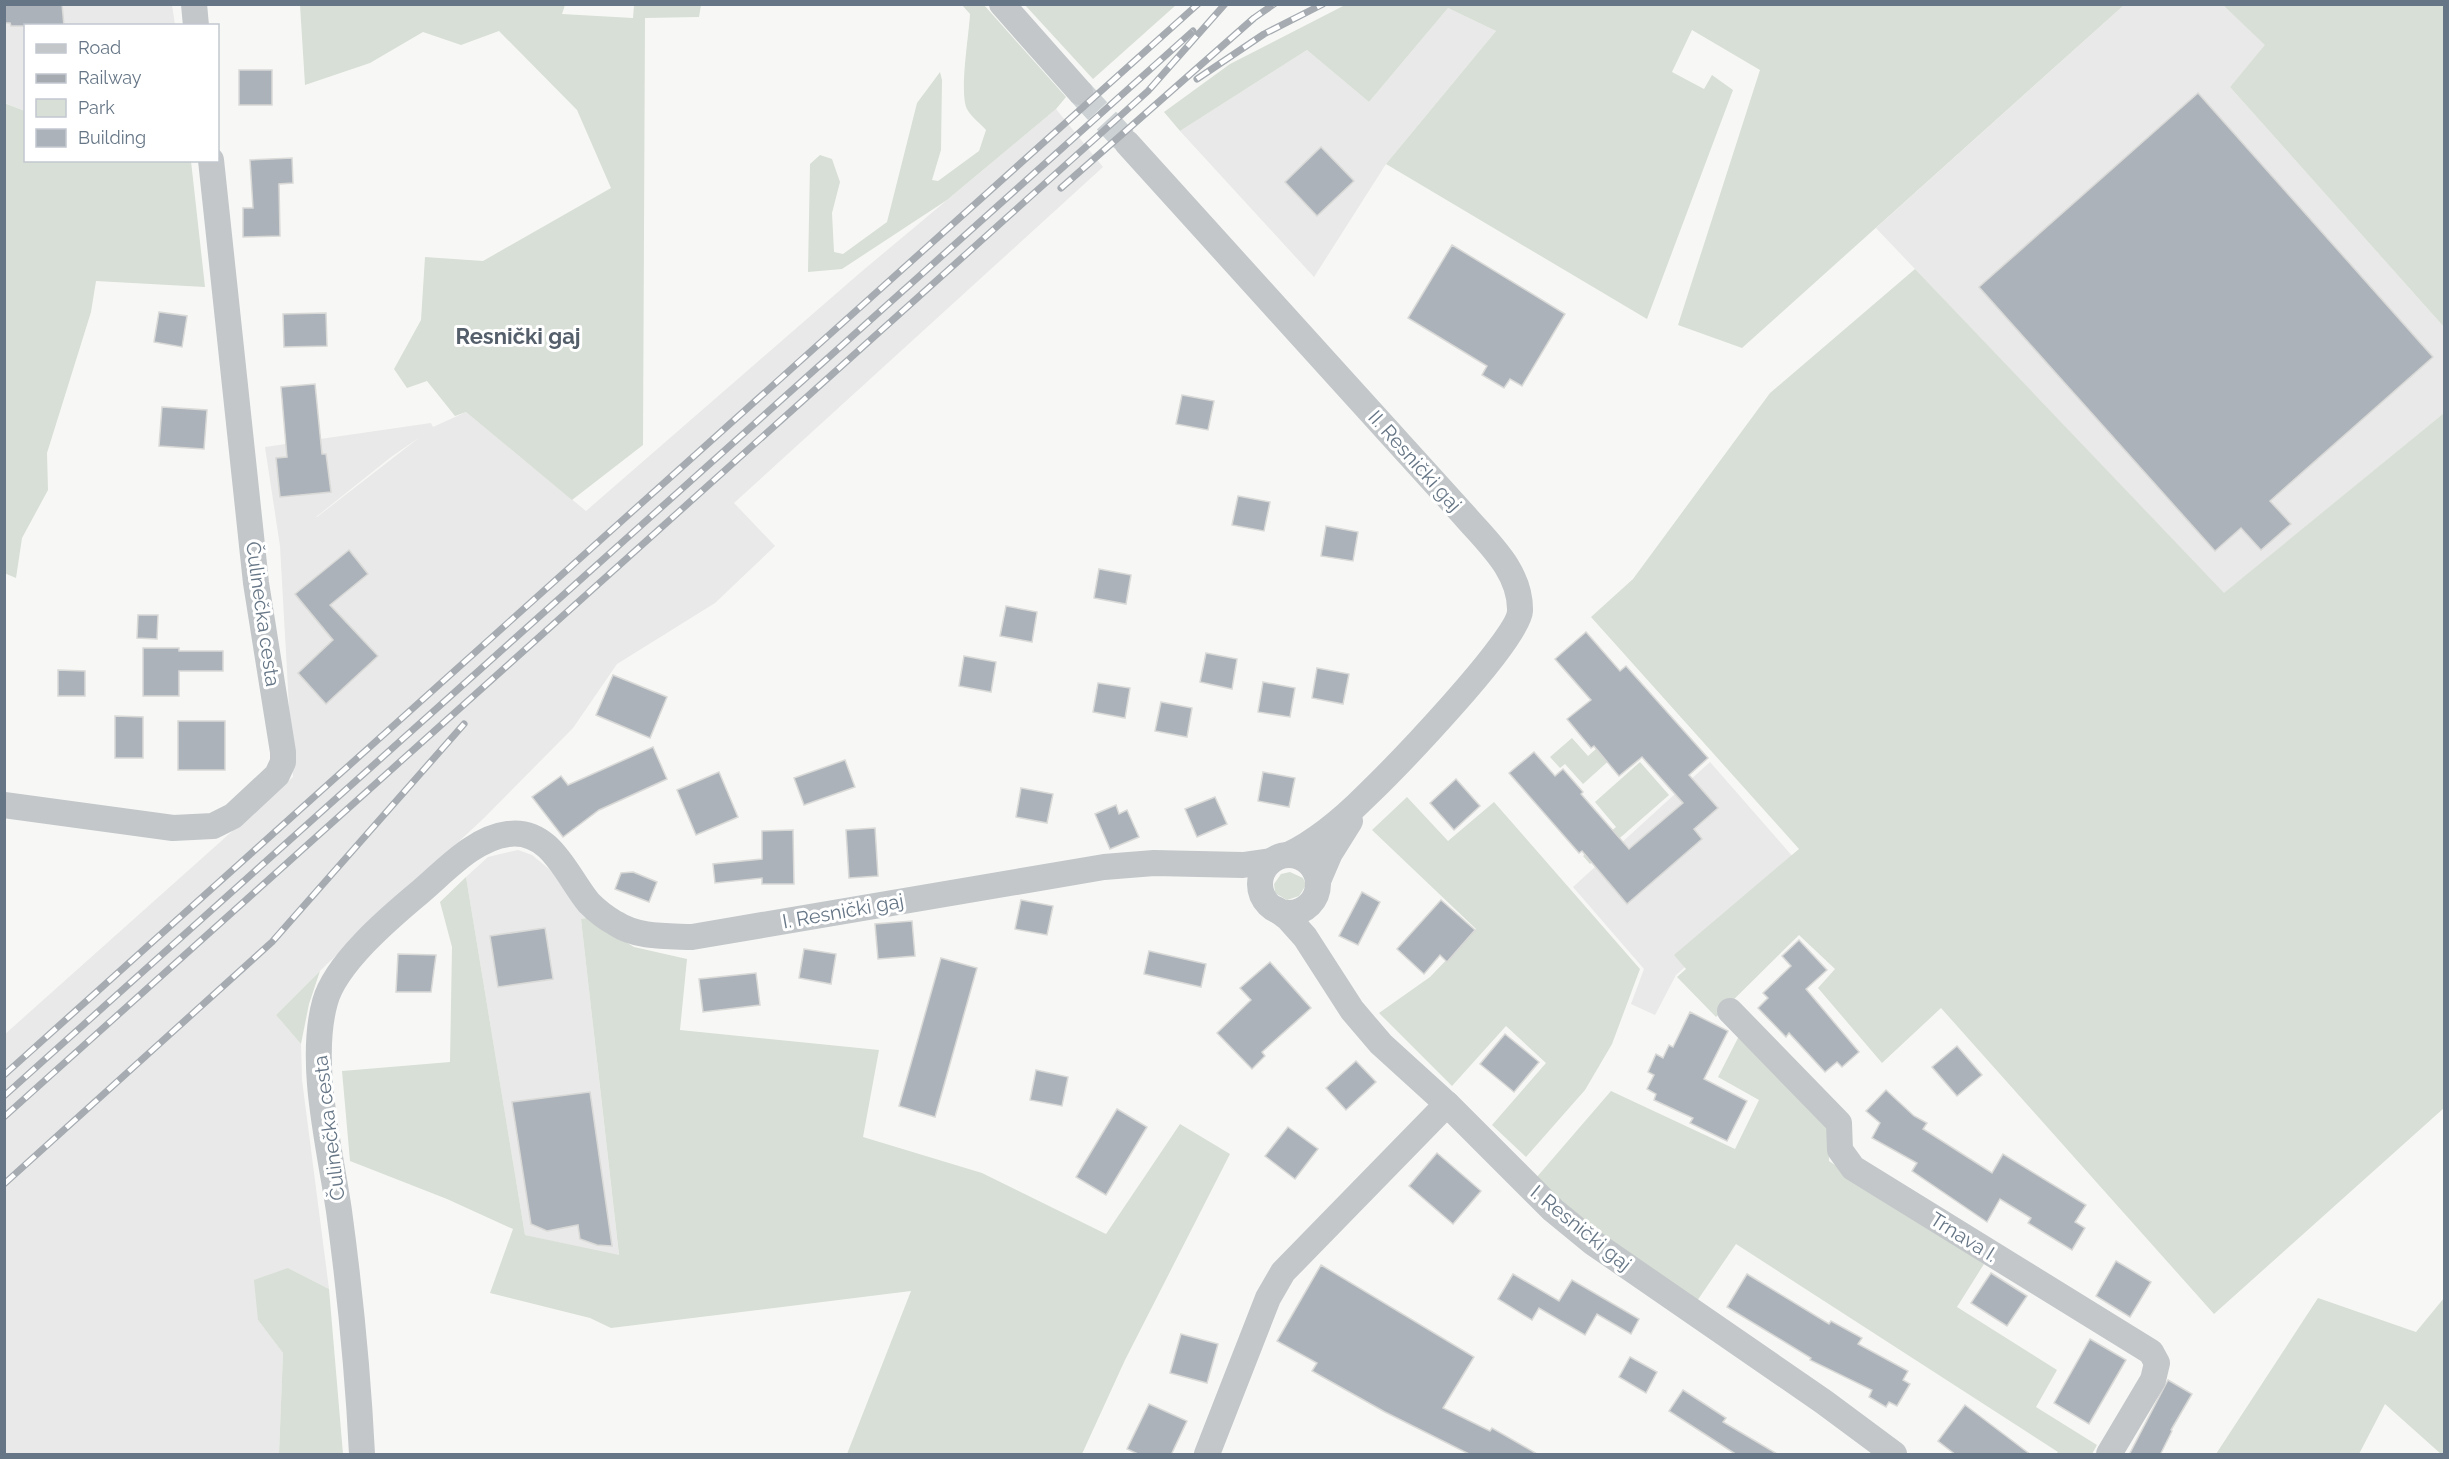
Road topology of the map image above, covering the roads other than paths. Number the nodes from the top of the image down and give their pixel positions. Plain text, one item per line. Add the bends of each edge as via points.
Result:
1 (194, 4) edge
2 (1002, 4) edge
3 (196, 24) edge
4 (1080, 92) tunnel mouth
5 (1127, 143) tunnel mouth
6 (211, 162) edge
7 (1367, 795) junction
8 (4, 805) edge
9 (528, 836) joint
10 (1280, 858) junction
11 (1198, 864) junction
12 (1316, 890) junction
13 (1271, 904) junction
14 (1315, 951) junction
15 (1730, 1011) dead end
16 (1447, 1104) junction
17 (362, 1455) edge
18 (1207, 1455) edge
19 (1894, 1455) edge
20 (2109, 1455) edge

1 - 3 street
2 - 4 street
5 - 7 street, II. Resnički gaj via 1478,531 1505,562 1516,584 1520,613 1502,648
6 - 8 street, Čulinečka cesta via 256,583 283,762 277,775 233,816 213,826 173,828
7 - 10 street, II. Resnički gaj via 1320,836
7 - 12 street, II. Resnički gaj via 1330,853
9 - 11 street, I. Resnički gaj via 554,854 602,914 633,932 658,936 692,937 1104,867
9 - 17 street, Čulinečka cesta via 508,834 478,845 465,855 384,924 349,961 325,1000 318,1065 339,1213 360,1402
10 - 11 street, I. Resnički gaj via 1243,865
10 - 12 street via 1304,859 1316,872
10 - 13 street via 1262,876 1262,892
11 - 13 street, I. Resnički gaj via 1234,879
12 - 13 street via 1309,905 1297,911 1283,912
12 - 14 street, I. Resnički gaj via 1312,924
13 - 14 street, I. Resnički gaj via 1296,926
14 - 16 street, I. Resnički gaj via 1352,1010 1381,1044
15 - 20 street, Trnava I. via 1839,1123 1840,1150 1853,1168 2151,1352 2157,1363 2153,1380
16 - 18 street via 1282,1272 1268,1298
16 - 19 street, I. Resnički gaj via 1552,1210 1592,1242

